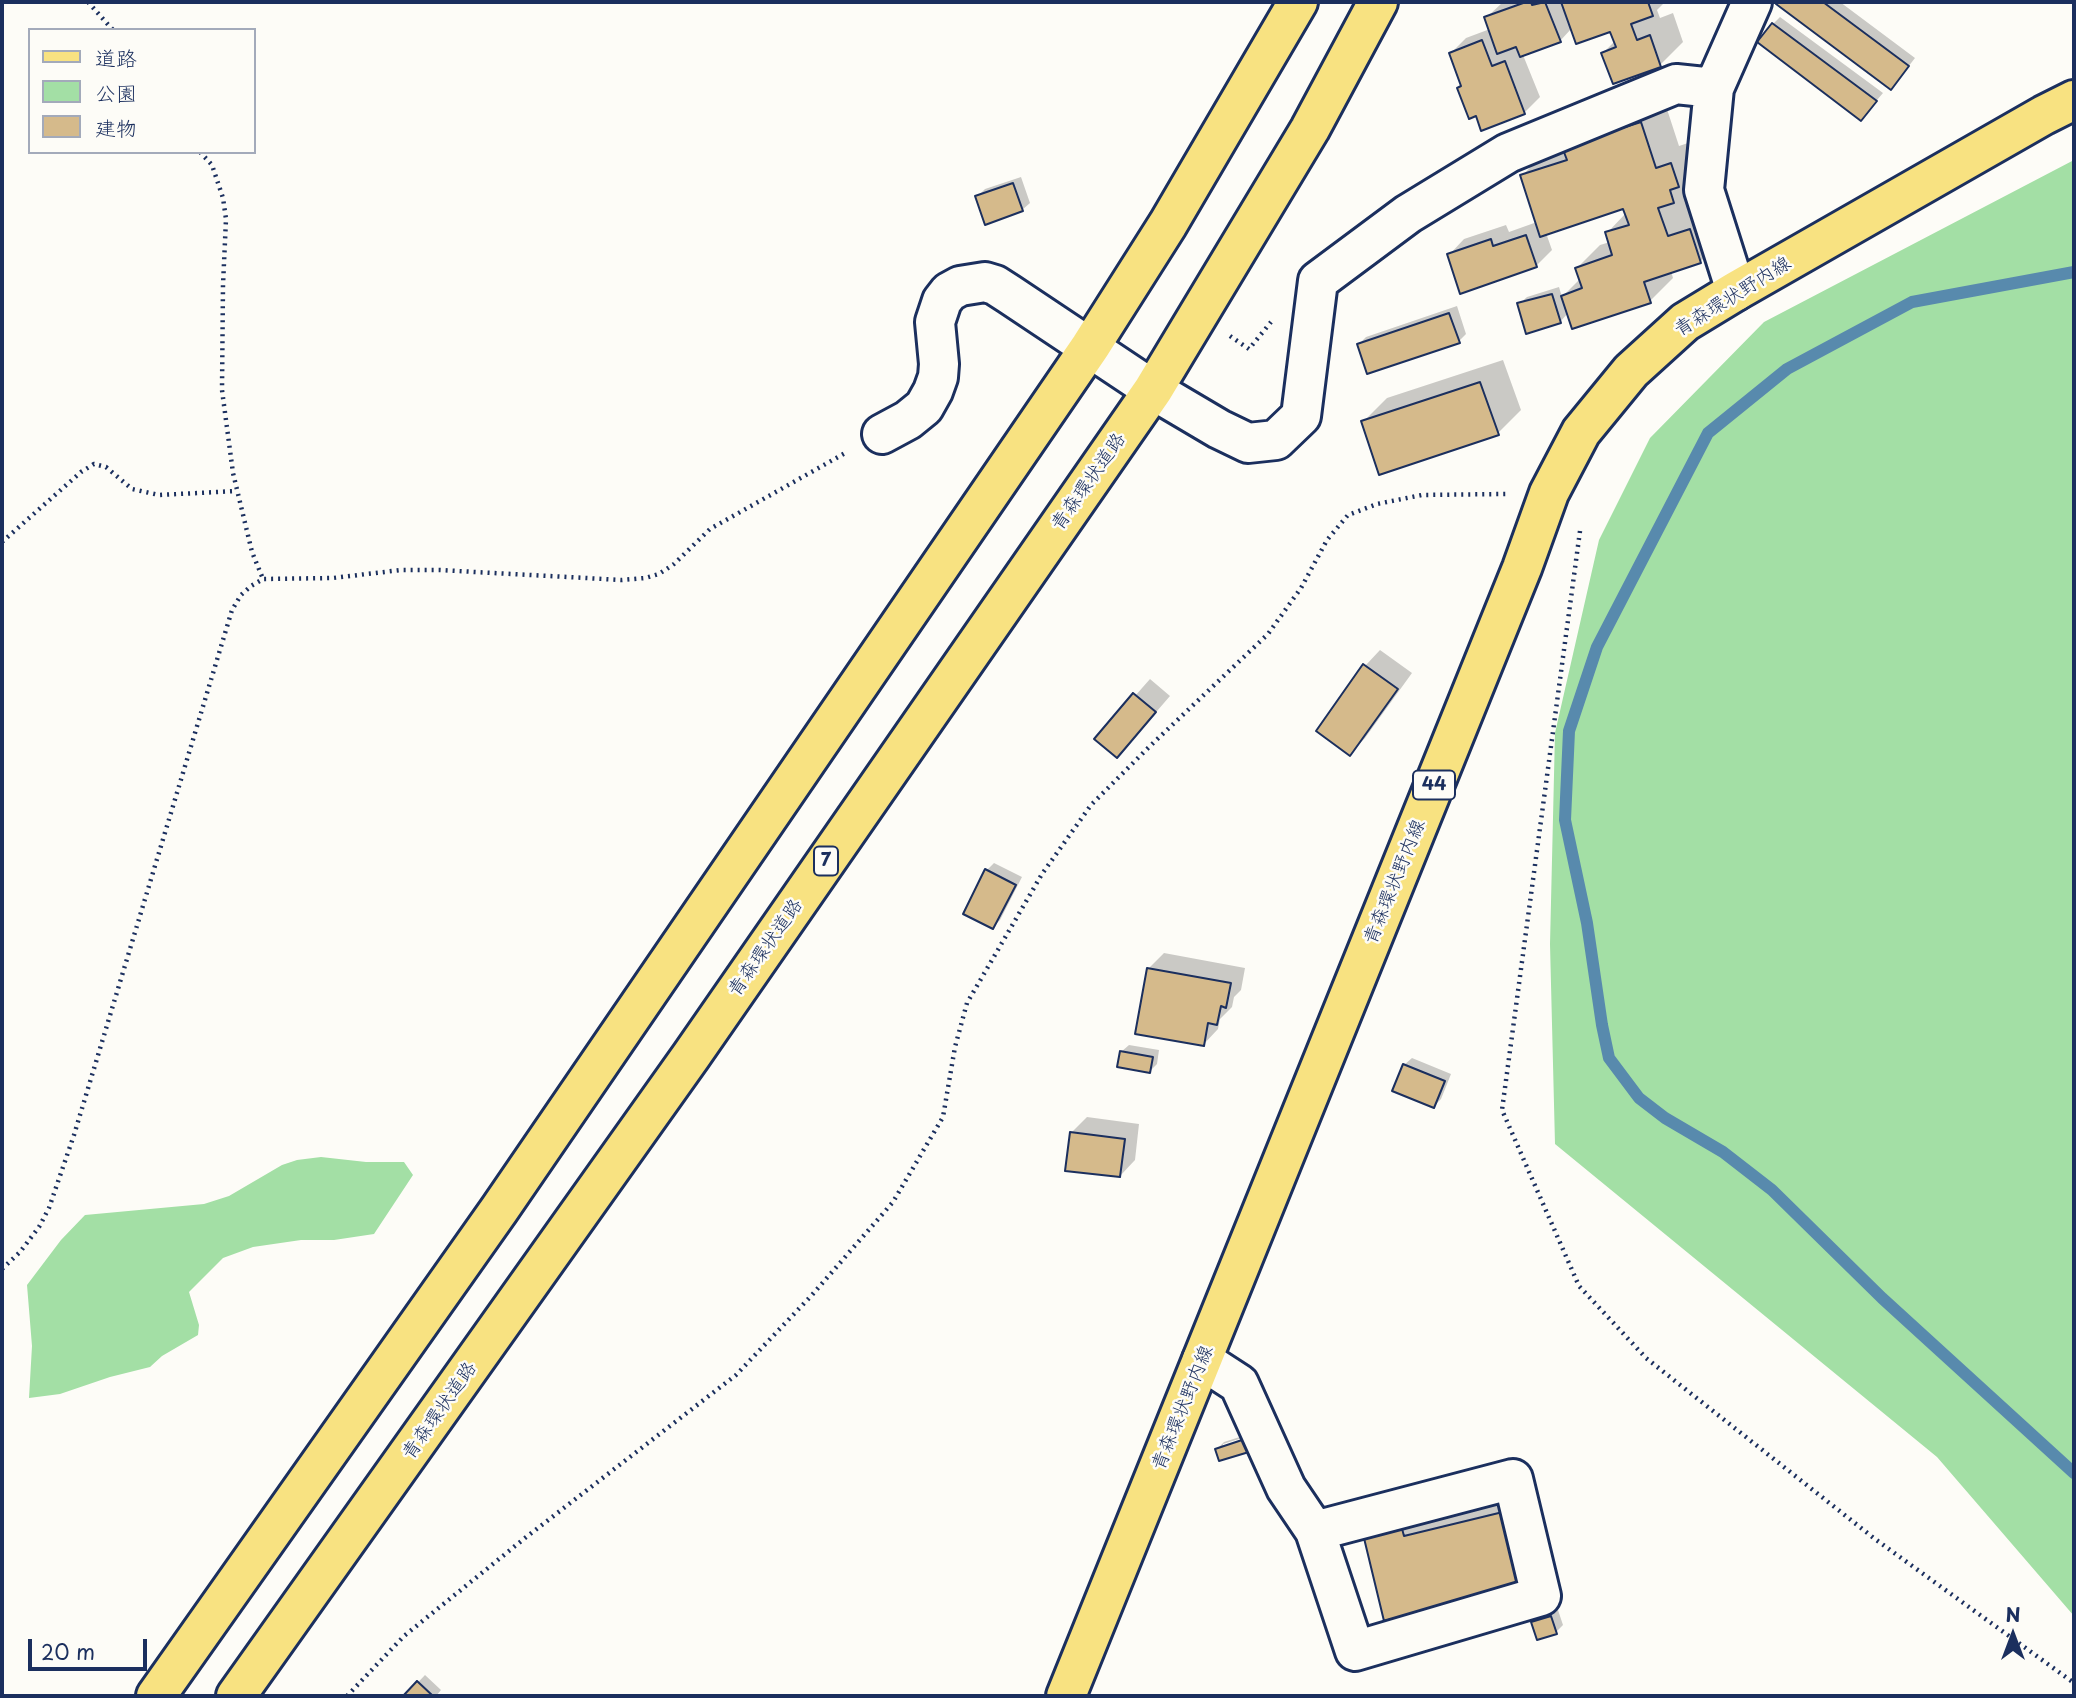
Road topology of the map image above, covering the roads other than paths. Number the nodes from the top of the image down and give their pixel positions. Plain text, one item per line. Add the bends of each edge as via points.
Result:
1 (1298, 2) edge
2 (1378, 2) edge
3 (1752, 2) edge
4 (1714, 88) junction
5 (2074, 100) edge
6 (1736, 291) junction
7 (1090, 348) junction
8 (1153, 390) junction
9 (882, 434) road end
10 (1202, 1360) junction
11 (1315, 1531) junction
12 (156, 1696) edge
13 (236, 1696) edge
14 (1066, 1696) edge

1 - 7 main road
2 - 8 main road, 青森環状道路 / 7 via 1310,129
3 - 4 street
4 - 6 street via 1704,190
4 - 8 street via 1676,84 1508,153 1408,214 1318,281 1301,416 1276,440 1248,443
5 - 6 main road, 青森環状野内線 / 44
6 - 10 main road, 青森環状野内線 / 44 via 1685,323 1631,371 1581,432 1549,493
7 - 8 street
7 - 9 street via 995,285 960,286 949,292 937,312 938,377 933,391 924,407
7 - 12 main road via 499,1210
8 - 13 main road, 青森環状道路 / 7 via 683,1068
10 - 11 street via 1239,1384 1286,1488
10 - 14 main road, 青森環状野内線 / 44
11 - 11 street via 1513,1479 1541,1596 1355,1651

